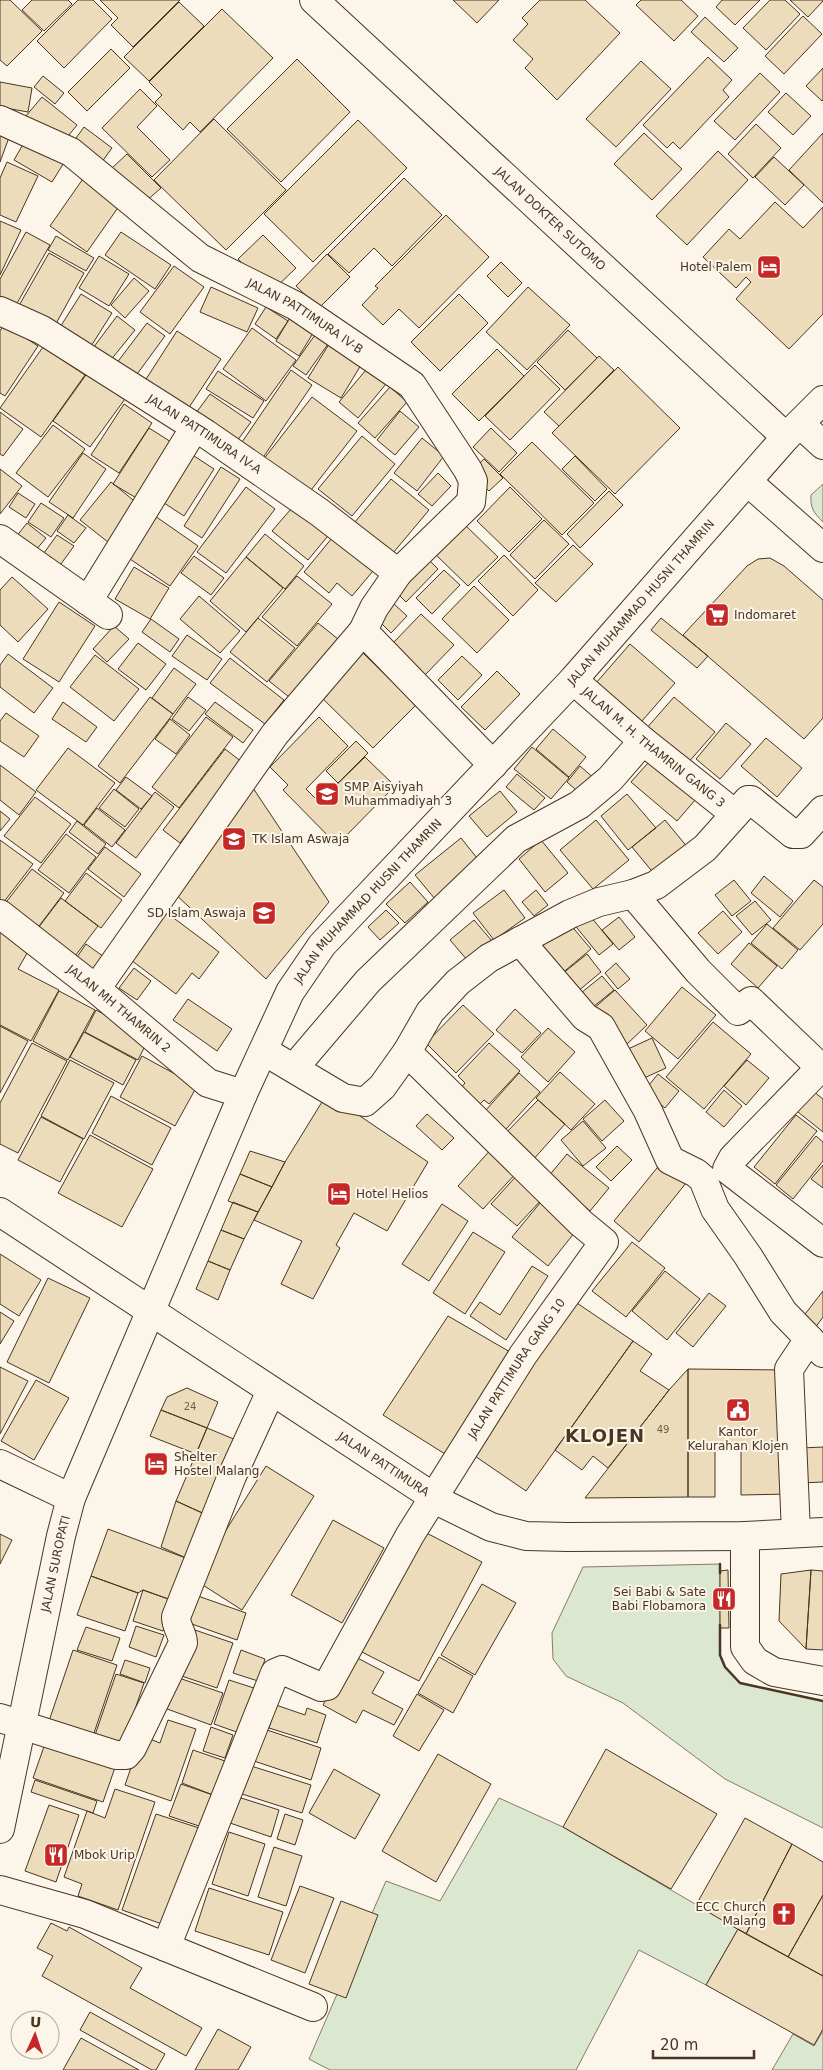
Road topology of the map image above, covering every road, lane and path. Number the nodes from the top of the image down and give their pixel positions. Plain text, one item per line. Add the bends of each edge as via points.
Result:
1 (314, 0) edge
2 (0, 120) edge
3 (0, 311) edge
4 (823, 400) edge
5 (195, 427) junction
6 (793, 430) junction
7 (823, 445) edge
8 (748, 482) junction
9 (3, 548) edge
10 (823, 548) edge
11 (398, 573) junction
12 (363, 631) junction
13 (573, 680) junction
14 (643, 741) junction
15 (493, 765) junction
16 (823, 810) edge
17 (735, 814) junction
18 (633, 894) junction
19 (0, 914) edge
20 (520, 941) junction
21 (96, 989) junction
22 (264, 1051) junction
23 (407, 1052) junction
24 (822, 1067) edge
25 (294, 1068) junction
26 (243, 1094) junction
27 (0, 1212) edge
28 (823, 1243) edge
29 (151, 1310) junction
30 (816, 1346) edge
31 (271, 1391) junction
32 (0, 1464) edge
33 (71, 1498) junction
34 (435, 1498) junction
35 (823, 1532) edge
36 (796, 1533) junction
37 (745, 1536) junction
38 (823, 1681) edge
39 (11, 1722) edge
40 (0, 1829) edge
41 (0, 1890) edge
42 (166, 1947) junction
43 (314, 2007) dead end

1 - 6 street, JALAN DOKTER SUTOMO
2 - 11 street, JALAN PATTIMURA IV-B via 71,152 200,258 296,306 412,385 468,470 473,491 471,502
3 - 5 street, JALAN PATTIMURA IV-A via 42,330
4 - 6 street, JALAN MUHAMMAD HUSNI THAMRIN
5 - 9 street via 98,608
5 - 11 street, JALAN PATTIMURA IV-A via 320,512
6 - 7 street, JALAN DOKTER SUTOMO
6 - 8 street, JALAN MUHAMMAD HUSNI THAMRIN
8 - 10 street
8 - 13 street, JALAN MUHAMMAD HUSNI THAMRIN
11 - 12 street, JALAN PATTIMURA IV-B
12 - 15 street
12 - 21 street, JALAN PATTIMURA IV-B via 275,734
13 - 14 street, JALAN M. H. THAMRIN GANG 3
13 - 15 street, JALAN MUHAMMAD HUSNI THAMRIN
14 - 17 street, JALAN M. H. THAMRIN GANG 3
14 - 25 street via 610,779 579,805 516,839 368,981
15 - 22 street, JALAN MUHAMMAD HUSNI THAMRIN via 322,945 290,992
16 - 17 street via 797,835 751,800
17 - 18 street via 705,848 656,885
18 - 20 street via 599,902 570,914
18 - 24 street via 698,971 738,1011 751,1001
19 - 21 street, JALAN MH THAMRIN 2
20 - 23 street via 488,958 458,982 430,1012
20 - 30 street via 584,1017 601,1027 648,1111 670,1160 703,1179 715,1209 783,1312
21 - 26 street, JALAN MH THAMRIN 2 via 208,1083
22 - 25 street
22 - 26 street, JALAN MUHAMMAD HUSNI THAMRIN
23 - 25 street via 382,1087 365,1102 343,1098
23 - 34 street, JALAN PATTIMURA GANG 10 via 604,1242 523,1356
24 - 28 street via 733,1158 727,1169
26 - 29 street, JALAN MUHAMMAD HUSNI THAMRIN
27 - 29 street, JALAN PATTIMURA
29 - 31 street, JALAN PATTIMURA
29 - 33 street, JALAN SUROPATI
30 - 36 street via 788,1369
31 - 34 street, JALAN PATTIMURA
31 - 39 street via 232,1476 176,1617 183,1643 132,1748 126,1755 116,1755
32 - 33 street
33 - 39 street, JALAN SUROPATI
34 - 37 street, JALAN PATTIMURA via 491,1527 526,1536
34 - 42 street, JALAN PATTIMURA GANG 10 via 410,1535 328,1686 321,1688 282,1670 275,1673
35 - 36 street, JALAN PATTIMURA
36 - 37 street, JALAN PATTIMURA
37 - 38 street via 745,1647 755,1661 774,1672
39 - 40 street, JALAN SUROPATI
41 - 42 street via 85,1914
42 - 43 street

